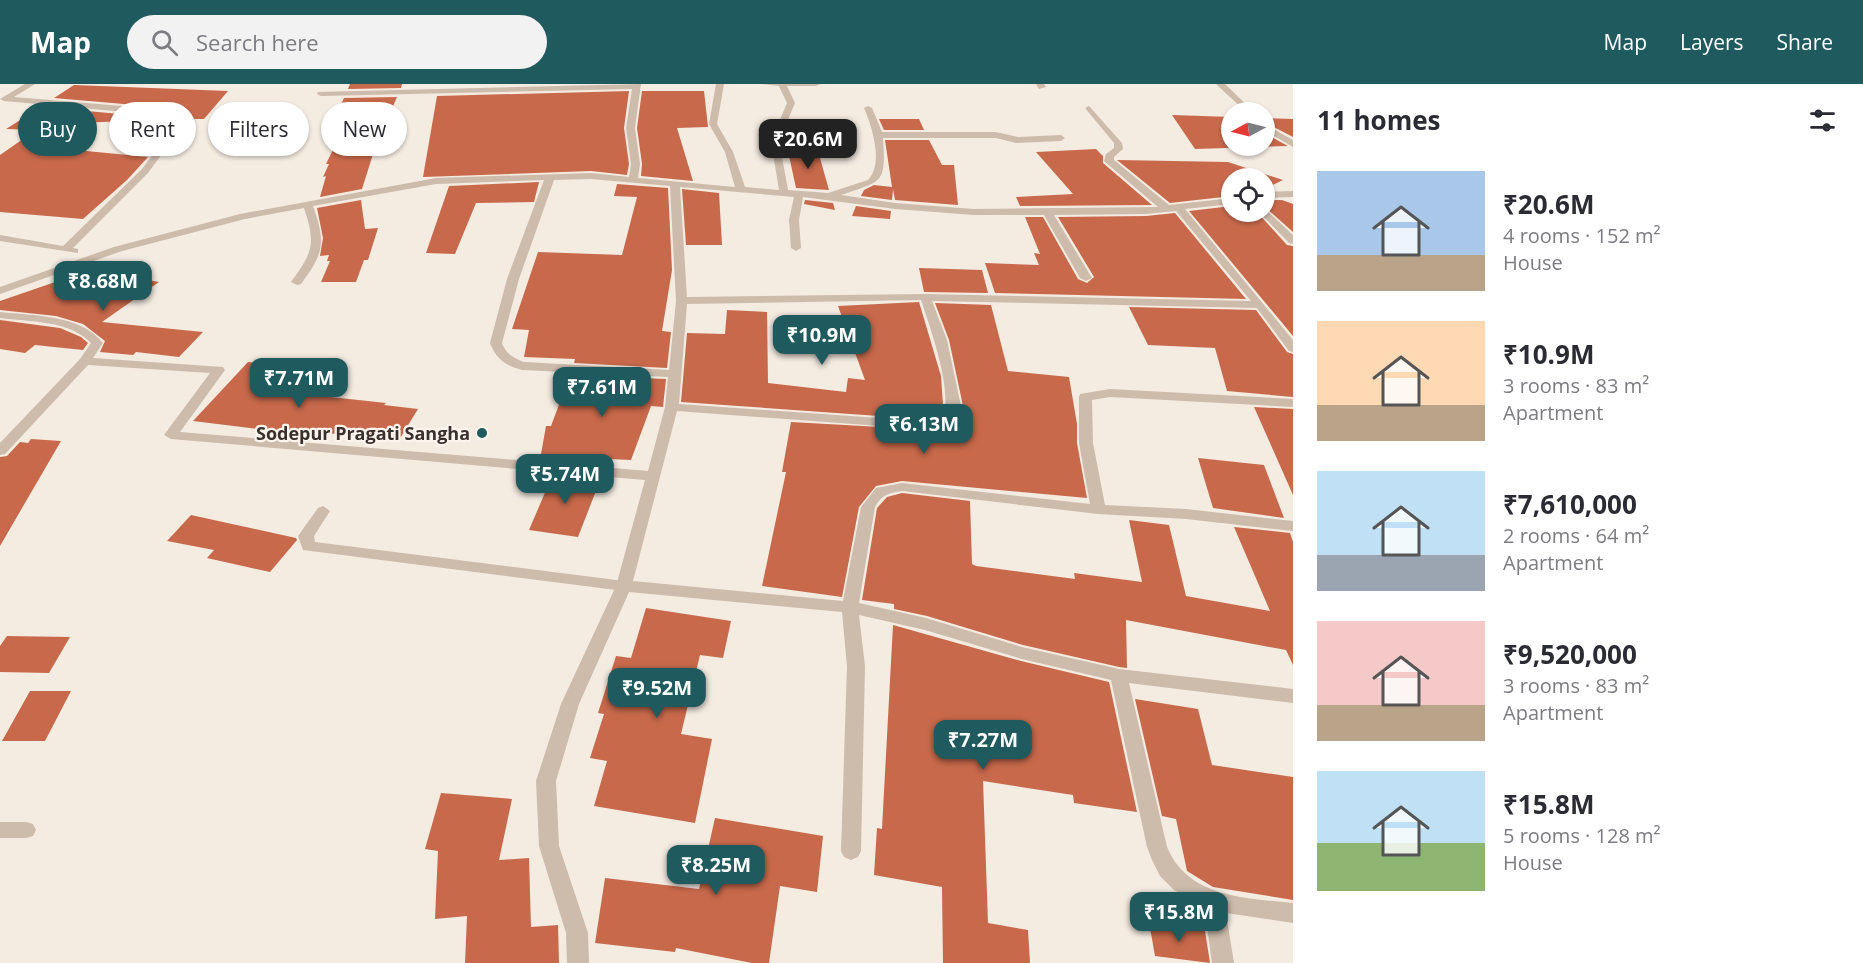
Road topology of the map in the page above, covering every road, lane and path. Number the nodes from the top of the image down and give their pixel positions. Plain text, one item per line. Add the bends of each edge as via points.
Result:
1 (31, 84) edge
2 (720, 84) edge
3 (766, 84) edge
4 (782, 84) edge
5 (816, 84) edge
6 (1220, 84) edge
7 (637, 85) edge
8 (535, 86) edge
9 (321, 94) dead end
10 (2, 100) edge
11 (1239, 102) edge
12 (868, 108) dead end
13 (1089, 108) dead end
14 (1275, 133) edge
15 (878, 135) junction
16 (1061, 138) dead end
17 (1293, 144) edge
18 (550, 178) junction
19 (633, 180) junction
20 (675, 184) junction
21 (1293, 185) edge
22 (741, 190) junction
23 (783, 193) junction
24 (1279, 193) junction
25 (799, 194) junction
26 (1275, 194) edge
27 (1293, 194) edge
28 (828, 196) junction
29 (1221, 202) edge
30 (307, 204) junction
31 (1178, 207) junction
32 (1166, 208) junction
33 (1047, 211) junction
34 (1275, 222) edge
35 (0, 238) edge
36 (1293, 241) edge
37 (796, 248) dead end
38 (66, 249) junction
39 (96, 257) junction
40 (1086, 278) dead end
41 (297, 282) dead end
42 (0, 291) edge
43 (925, 297) junction
44 (682, 301) junction
45 (1260, 305) junction
46 (0, 315) edge
47 (1293, 348) edge
48 (85, 362) junction
49 (676, 374) junction
50 (1293, 403) edge
51 (672, 407) junction
52 (0, 451) edge
53 (653, 476) junction
54 (1098, 509) junction
55 (323, 511) dead end
56 (1293, 526) edge
57 (624, 586) junction
58 (850, 607) junction
59 (1119, 675) junction
60 (1293, 696) edge
61 (0, 830) edge
62 (26, 830) dead end
63 (851, 851) dead end
64 (1214, 902) junction
65 (1293, 913) edge
66 (578, 963) edge
67 (1223, 963) edge

1 - 10 street
2 - 22 street via 713,123 729,152
3 - 4 street
4 - 5 street
4 - 23 street via 791,103 775,141
6 - 11 street
7 - 8 street
7 - 19 street via 631,143 638,163
8 - 9 street
10 - 38 street via 172,112 184,117 155,162
12 - 15 street
13 - 32 street via 1118,143 1119,149 1109,156 1109,161
14 - 17 street
15 - 16 street
15 - 28 street via 880,168 876,177
18 - 19 street
18 - 30 street via 436,182
18 - 49 street via 513,279 496,343 499,352 507,361 522,366
19 - 20 street
20 - 22 street
20 - 44 street
21 - 24 street
22 - 23 street
23 - 25 street
24 - 26 street
24 - 27 street
25 - 28 street
25 - 37 street via 794,220
28 - 33 street via 974,212
29 - 31 street
30 - 39 street via 244,216
30 - 41 street via 319,243 312,262
31 - 32 street
31 - 45 street
32 - 33 street
33 - 40 street
34 - 36 street
35 - 38 street
38 - 39 street
39 - 42 street
43 - 44 street
43 - 45 street
43 - 51 street via 941,340 954,406 949,419 934,424 893,423
44 - 49 street
45 - 47 street
46 - 48 street via 75,327 91,334 97,343
48 - 52 street
48 - 53 street via 219,369 171,435
49 - 51 street
50 - 54 street via 1110,393 1085,397 1086,443
51 - 53 street
53 - 57 street
54 - 56 street
54 - 58 street via 902,487 881,489 868,507
55 - 57 street via 306,536 308,546
57 - 58 street
57 - 66 street via 570,704 546,781 549,846 577,933
58 - 59 street
58 - 63 street via 856,666
59 - 60 street
59 - 64 street via 1157,847 1168,871
61 - 62 street
64 - 65 street
64 - 67 street

